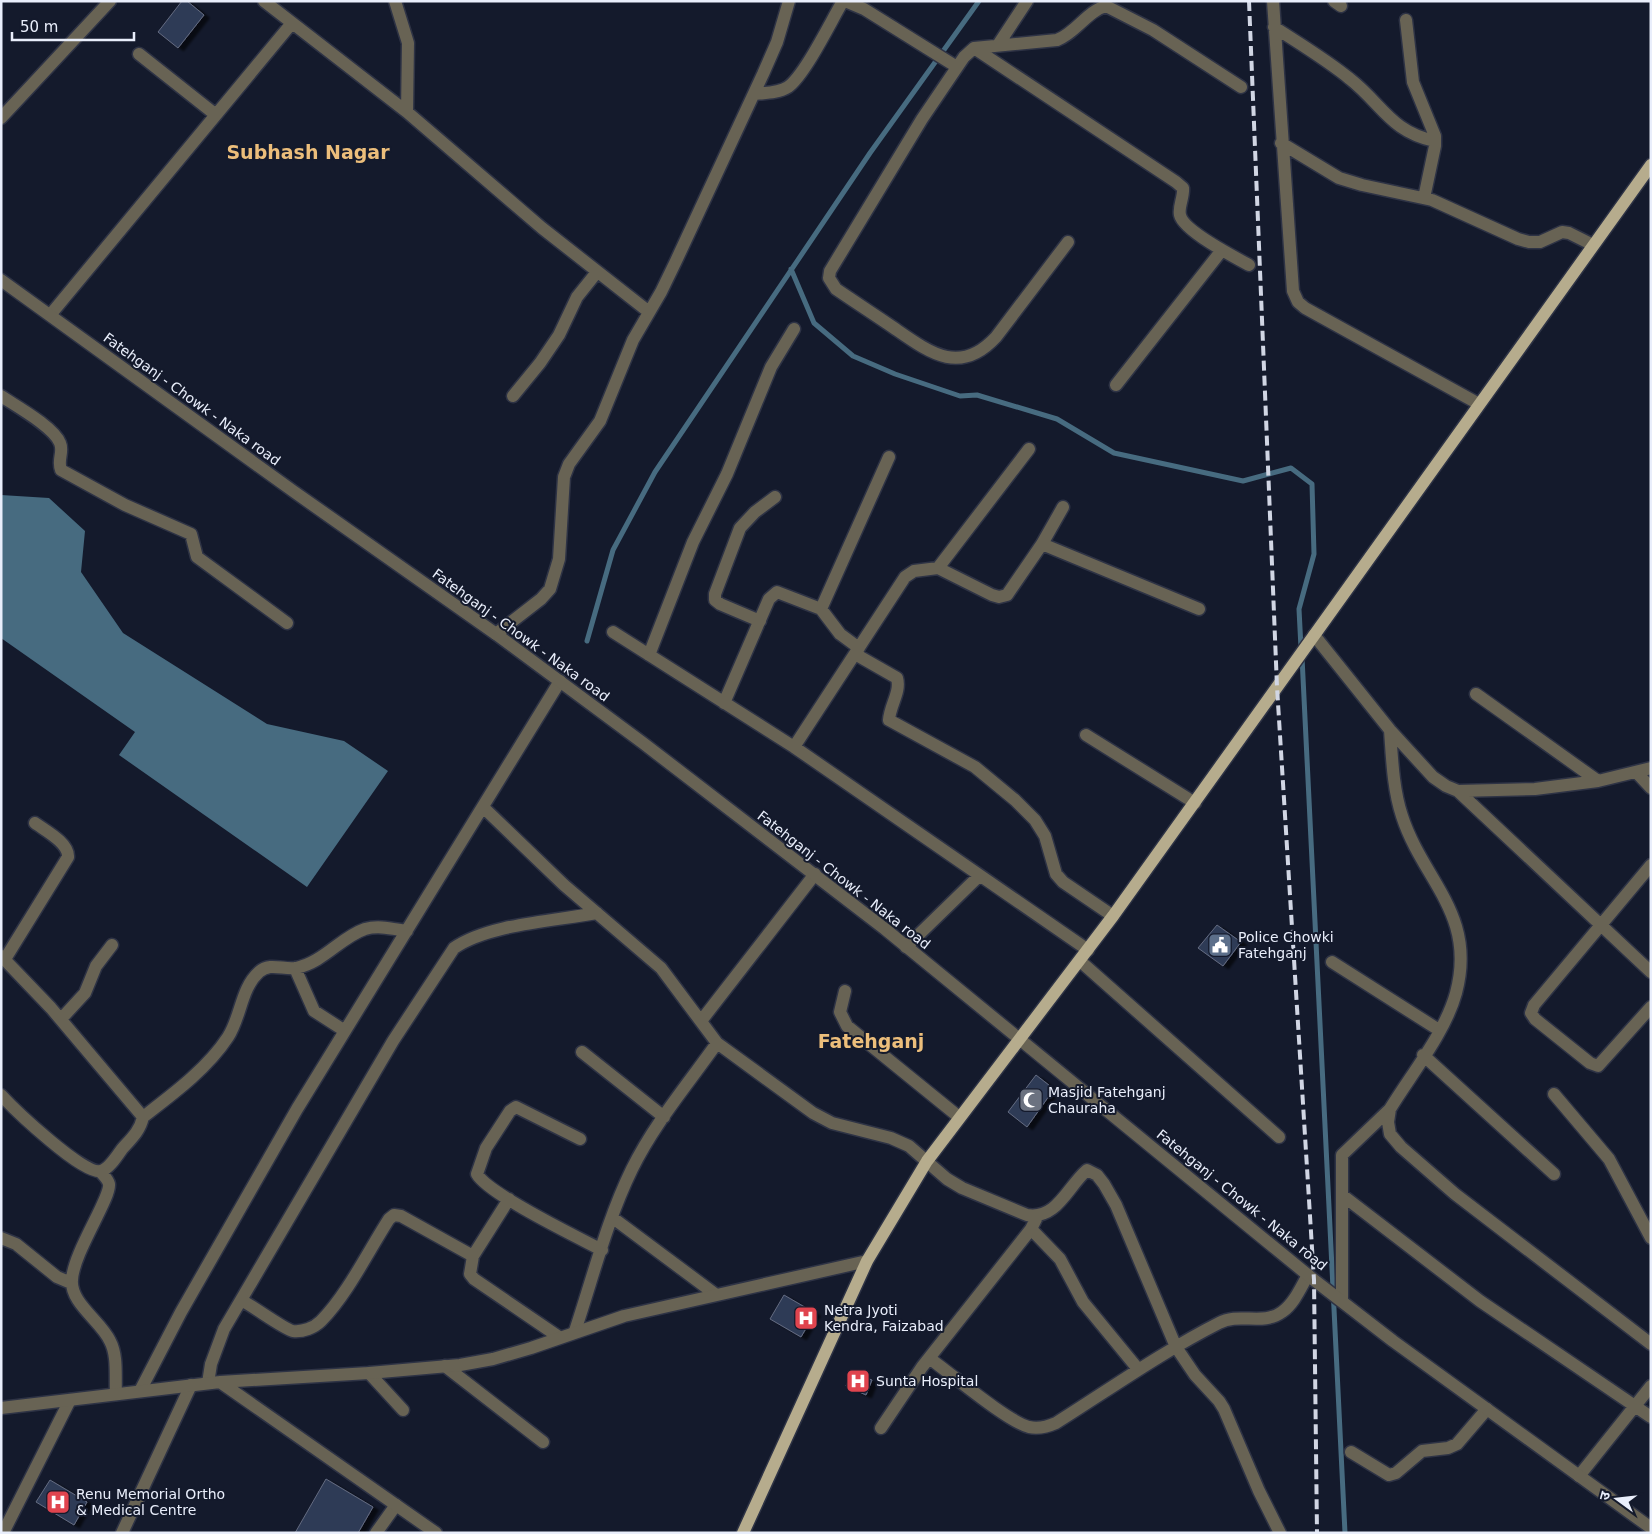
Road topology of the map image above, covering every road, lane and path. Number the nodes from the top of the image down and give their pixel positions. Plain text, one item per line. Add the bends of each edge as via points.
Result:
1 (110, 1) edge
2 (264, 1) edge
3 (395, 1) edge
4 (789, 1) edge
5 (844, 1) edge
6 (1027, 1) edge
7 (1273, 1) edge
8 (1096, 5) edge
9 (1406, 20) dead end
10 (292, 23) junction
11 (1274, 27) junction
12 (998, 44) junction
13 (974, 48) junction
14 (139, 54) dead end
15 (957, 67) junction
16 (1241, 87) dead end
17 (754, 94) junction
18 (407, 112) junction
19 (216, 115) junction
20 (1, 118) edge
21 (1435, 141) junction
22 (1282, 143) junction
23 (1651, 165) edge
24 (1424, 198) junction
25 (1068, 242) dead end
26 (1593, 245) junction
27 (1222, 250) junction
28 (1249, 265) dead end
29 (597, 272) junction
30 (1, 280) edge
31 (649, 312) junction
32 (51, 314) junction
33 (794, 329) dead end
34 (1116, 385) dead end
35 (1, 396) edge
36 (513, 396) dead end
37 (1479, 404) junction
38 (1028, 449) dead end
39 (890, 457) dead end
40 (775, 497) dead end
41 (1063, 507) dead end
42 (1042, 544) junction
43 (938, 568) junction
44 (821, 609) junction
45 (1199, 609) dead end
46 (760, 621) junction
47 (287, 623) dead end
48 (613, 632) dead end
49 (496, 634) junction
50 (1310, 640) junction
51 (857, 651) junction
52 (649, 656) junction
53 (560, 681) junction
54 (1476, 694) dead end
55 (724, 703) junction
56 (1390, 730) junction
57 (1086, 735) dead end
58 (794, 747) junction
59 (1651, 768) edge
60 (1637, 773) junction
61 (1598, 781) junction
62 (1651, 788) edge
63 (1458, 791) junction
64 (1195, 803) junction
65 (484, 808) junction
66 (35, 823) dead end
67 (1651, 864) edge
68 (815, 874) junction
69 (979, 876) junction
70 (597, 913) junction
71 (1113, 916) junction
72 (1600, 926) junction
73 (407, 931) junction
74 (112, 945) dead end
75 (906, 947) junction
76 (1088, 950) junction
77 (3, 958) edge
78 (1080, 961) junction
79 (1332, 962) dead end
80 (295, 968) junction
81 (1651, 972) edge
82 (845, 991) dead end
83 (1651, 1007) edge
84 (61, 1019) junction
85 (701, 1021) junction
86 (1439, 1030) junction
87 (345, 1031) junction
88 (1018, 1039) junction
89 (717, 1042) junction
90 (582, 1052) dead end
91 (1423, 1055) junction
92 (1554, 1094) dead end
93 (1, 1095) edge
94 (1390, 1108) junction
95 (664, 1116) junction
96 (143, 1117) junction
97 (959, 1118) junction
98 (1279, 1137) dead end
99 (580, 1139) dead end
100 (927, 1161) junction
101 (100, 1171) junction
102 (1554, 1174) dead end
103 (1342, 1195) junction
104 (509, 1199) junction
105 (1038, 1217) junction
106 (613, 1218) junction
107 (1031, 1229) junction
108 (1, 1238) edge
109 (1651, 1238) edge
110 (602, 1250) junction
111 (473, 1256) junction
112 (866, 1261) junction
113 (1308, 1275) junction
114 (71, 1283) junction
115 (715, 1294) junction
116 (241, 1300) junction
117 (1342, 1301) junction
118 (575, 1331) junction
119 (559, 1337) junction
120 (1651, 1344) edge
121 (1176, 1347) junction
122 (929, 1358) junction
123 (445, 1366) junction
124 (1138, 1369) junction
125 (369, 1373) junction
126 (214, 1382) junction
127 (191, 1385) junction
128 (1651, 1386) edge
129 (140, 1391) junction
130 (116, 1394) junction
131 (70, 1400) junction
132 (1635, 1406) junction
133 (1, 1408) edge
134 (1487, 1409) junction
135 (403, 1410) dead end
136 (1651, 1417) edge
137 (881, 1428) dead end
138 (543, 1442) dead end
139 (1351, 1452) dead end
140 (1580, 1476) junction
141 (396, 1505) junction
142 (1651, 1528) edge
143 (3, 1533) edge
144 (122, 1533) edge
145 (376, 1533) edge
146 (436, 1533) edge
147 (743, 1533) edge
148 (1280, 1533) edge

1 - 20 street
2 - 10 street
3 - 18 street via 408,42
4 - 17 street via 777,42
5 - 15 street via 864,9
5 - 17 street via 802,71 788,87
6 - 12 street
7 - 11 street
8 - 12 street via 1068,36 1057,40
8 - 16 street via 1112,8 1153,30
9 - 21 street via 1413,82
10 - 18 street
10 - 19 street
11 - 21 street via 1346,75 1408,133
11 - 22 street
12 - 13 street
13 - 15 street
13 - 27 street via 1176,182 1183,188 1179,213 1182,221
14 - 19 street
15 - 25 street via 830,271 832,285 925,350 951,358 964,357 984,349 996,337
17 - 31 street
18 - 29 street
19 - 32 street
21 - 24 street
22 - 24 street via 1326,172 1347,181
22 - 37 street via 1293,291 1298,302
23 - 26 main road
24 - 26 street via 1445,204 1523,241 1540,242 1562,232
26 - 37 main road
27 - 28 street
27 - 34 street
29 - 31 street
29 - 36 street via 577,297 559,335 540,364
30 - 32 street, Fatehganj - Chowk - Naka road
31 - 49 street via 618,373 600,421 569,464 564,477 559,559 550,589
32 - 49 street, Fatehganj - Chowk - Naka road via 293,492
33 - 52 street via 771,367 730,466 693,542
35 - 47 street via 60,440 62,448 58,464 61,470 125,505 192,534 197,557
37 - 50 main road
38 - 43 street
39 - 44 street
40 - 46 street via 740,528 715,594 720,604
41 - 42 street
42 - 43 street via 1014,588 999,597
42 - 45 street
43 - 51 street via 905,577
44 - 46 street via 777,592 769,599
44 - 51 street
46 - 55 street
48 - 52 street
49 - 53 street, Fatehganj - Chowk - Naka road
50 - 56 street
50 - 64 main road
51 - 58 street
51 - 71 street via 897,678 899,685 889,720 975,767 1015,800 1035,820 1045,836 1056,874
52 - 55 street
53 - 65 street
53 - 68 street, Fatehganj - Chowk - Naka road
54 - 61 street
55 - 58 street
56 - 63 street via 1432,777
56 - 86 street via 1401,815 1410,839 1447,900 1456,925 1459,972 1456,993
57 - 64 street
58 - 69 street
59 - 60 street
60 - 61 street
60 - 62 street
61 - 63 street via 1535,789
63 - 72 street
64 - 71 main road
65 - 70 street
65 - 73 street
66 - 77 street via 64,846 68,857
67 - 72 street
68 - 75 street, Fatehganj - Chowk - Naka road
68 - 85 street
69 - 75 street
69 - 76 street
70 - 85 street via 661,968
70 - 116 street via 484,933 466,939 454,948 393,1041
71 - 76 main road
72 - 81 street
72 - 83 street via 1534,1005 1531,1013 1590,1063 1598,1066
73 - 80 street via 366,929 331,952
73 - 87 street
74 - 84 street via 96,966 85,993
75 - 88 street, Fatehganj - Chowk - Naka road
76 - 78 main road
77 - 84 street
78 - 88 main road
78 - 98 street
79 - 86 street
80 - 87 street via 314,1011
80 - 96 street via 267,967 260,971 251,981 238,1018 218,1050 175,1093
82 - 97 street via 840,1012 846,1026
84 - 96 street
85 - 89 street
86 - 91 street
87 - 129 street via 297,1109
88 - 97 main road
88 - 113 street, Fatehganj - Chowk - Naka road
89 - 95 street
89 - 100 street via 813,1113 832,1123 891,1138 909,1146
90 - 95 street
91 - 94 street
91 - 102 street
92 - 109 street via 1609,1159
93 - 101 street via 72,1159 90,1170
94 - 103 street via 1342,1156
94 - 120 street via 1390,1134 1402,1147 1454,1194
95 - 106 street via 632,1169
96 - 101 street via 137,1132
97 - 100 main road
99 - 104 street via 524,1109 516,1107 510,1110 486,1148 477,1174 480,1180
100 - 105 street via 962,1188
100 - 112 main road
101 - 114 street via 109,1184 108,1194 82,1244
103 - 117 street
103 - 132 street via 1480,1301
104 - 110 street
104 - 111 street
105 - 107 street
105 - 121 street via 1048,1213 1088,1170 1097,1175 1116,1205
106 - 110 street
106 - 115 street
107 - 122 street
107 - 124 street via 1060,1259 1084,1302
108 - 114 street via 16,1244 57,1277
110 - 118 street
111 - 116 street via 394,1215 346,1287 313,1327 301,1331 284,1328
111 - 119 street via 470,1274 474,1279
112 - 115 street
112 - 147 main road
113 - 117 street, Fatehganj - Chowk - Naka road
113 - 121 street via 1281,1313 1269,1318 1230,1318
114 - 130 street via 82,1304 111,1341
115 - 118 street
116 - 126 street via 215,1350
117 - 134 street, Fatehganj - Chowk - Naka road
118 - 119 street
119 - 123 street via 493,1359
121 - 124 street
121 - 148 street via 1195,1376 1220,1401
122 - 124 street via 1009,1416 1036,1428 1056,1423
122 - 137 street
123 - 125 street
123 - 138 street
125 - 126 street
125 - 135 street
126 - 127 street
126 - 141 street
127 - 129 street
127 - 144 street
128 - 132 street
129 - 130 street
130 - 131 street
131 - 133 street
131 - 143 street
132 - 136 street
132 - 140 street
134 - 139 street via 1457,1444 1422,1451 1389,1476
134 - 140 street, Fatehganj - Chowk - Naka road
140 - 142 street, Fatehganj - Chowk - Naka road
141 - 145 street
141 - 146 street

